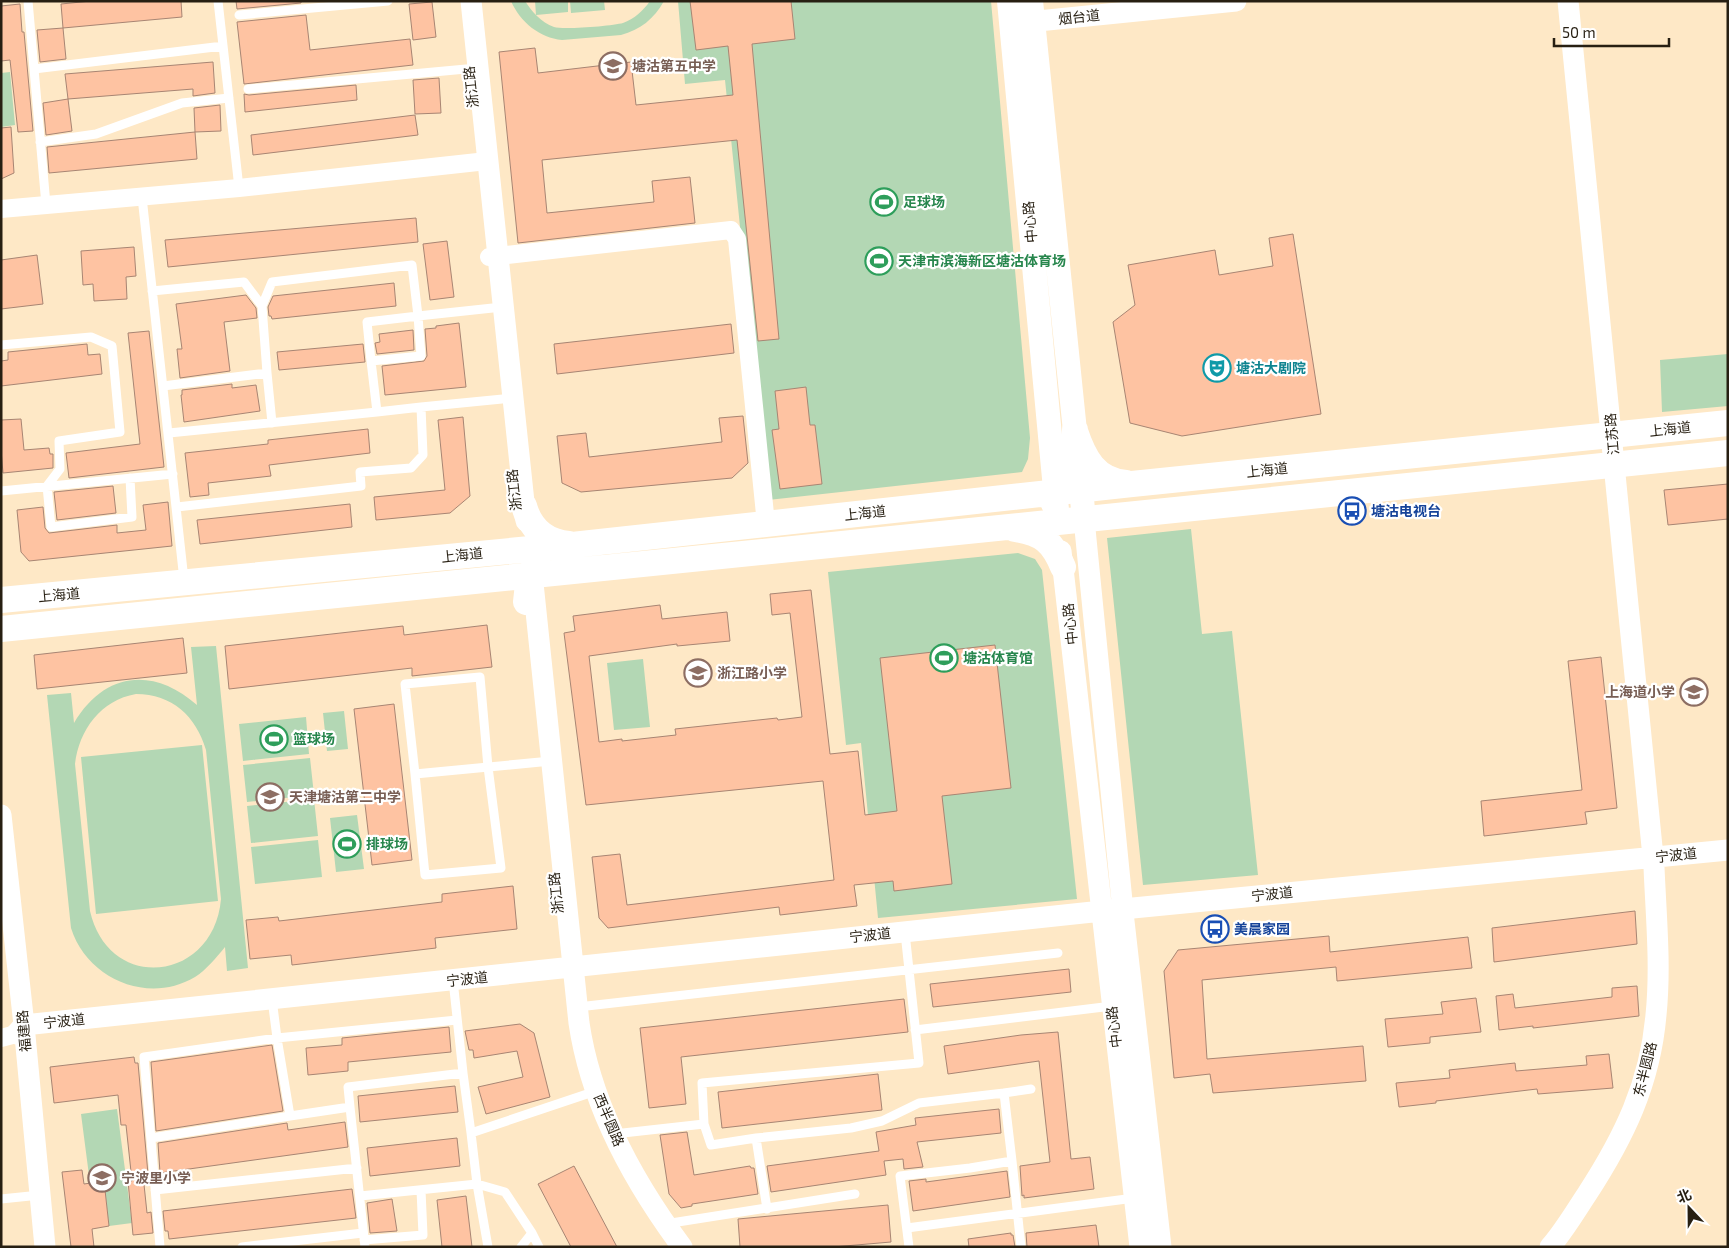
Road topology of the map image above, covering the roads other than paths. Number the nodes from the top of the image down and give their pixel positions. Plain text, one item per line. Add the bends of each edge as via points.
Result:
1 (28, 1) edge
2 (218, 1) edge
3 (388, 1) edge
4 (462, 1) edge
5 (470, 1) edge
6 (1236, 1) edge
7 (1568, 1) edge
8 (1577, 1) edge
9 (1021, 12) edge
10 (239, 15) dead end
11 (223, 46) junction
12 (34, 68) junction
13 (473, 68) junction
14 (248, 89) dead end
15 (229, 98) junction
16 (40, 142) junction
17 (483, 161) junction
18 (239, 188) junction
19 (142, 197) junction
20 (46, 205) junction
21 (1, 209) edge
22 (493, 256) junction
23 (152, 291) junction
24 (262, 306) junction
25 (498, 308) junction
26 (418, 316) junction
27 (1, 345) edge
28 (371, 361) junction
29 (267, 373) junction
30 (163, 386) junction
31 (509, 399) junction
32 (421, 407) junction
33 (377, 412) junction
34 (272, 423) junction
35 (1728, 423) edge
36 (1075, 430) junction
37 (169, 433) junction
38 (1049, 434) junction
39 (1616, 435) junction
40 (1728, 453) edge
41 (1619, 465) junction
42 (173, 474) junction
43 (130, 478) junction
44 (1132, 484) junction
45 (47, 486) junction
46 (1, 490) edge
47 (1002, 498) junction
48 (1069, 498) junction
49 (177, 506) junction
50 (520, 507) junction
51 (766, 524) junction
52 (1004, 528) junction
53 (572, 545) junction
54 (527, 562) junction
55 (1063, 567) junction
56 (184, 583) junction
57 (1, 600) edge
58 (526, 602) joint
59 (1, 629) edge
60 (547, 761) junction
61 (488, 767) junction
62 (415, 774) junction
63 (1, 815) edge
64 (1728, 850) edge
65 (1728, 859) edge
66 (1657, 862) junction
67 (1, 898) edge
68 (1124, 915) junction
69 (1102, 917) junction
70 (906, 942) junction
71 (1058, 953) dead end
72 (909, 970) junction
73 (570, 973) junction
74 (453, 985) junction
75 (273, 1004) junction
76 (1112, 1006) junction
77 (578, 1007) junction
78 (457, 1020) junction
79 (915, 1030) junction
80 (16, 1034) edge
81 (277, 1038) junction
82 (463, 1073) junction
83 (1031, 1089) dead end
84 (591, 1092) junction
85 (1004, 1093) junction
86 (350, 1107) junction
87 (290, 1116) junction
88 (704, 1124) junction
89 (471, 1133) junction
90 (613, 1134) junction
91 (151, 1138) junction
92 (756, 1138) junction
93 (1012, 1161) junction
94 (356, 1168) junction
95 (477, 1184) junction
96 (155, 1190) junction
97 (421, 1190) junction
98 (855, 1194) dead end
99 (35, 1195) junction
100 (360, 1196) junction
101 (1134, 1198) junction
102 (1, 1199) edge
103 (767, 1209) junction
104 (1018, 1214) junction
105 (665, 1224) junction
106 (907, 1228) junction
107 (532, 1233) junction
108 (364, 1240) edge
109 (36, 1247) edge
110 (45, 1247) edge
111 (160, 1247) edge
112 (242, 1247) edge
113 (488, 1247) edge
114 (521, 1247) edge
115 (539, 1247) edge
116 (667, 1247) edge
117 (682, 1247) edge
118 (909, 1247) edge
119 (1021, 1247) edge
120 (1140, 1247) edge
121 (1161, 1247) edge
122 (1550, 1247) edge
123 (1564, 1247) edge

1 - 12 lane
2 - 11 lane
3 - 10 lane
4 - 13 street, 浙江路
5 - 13 street, 浙江路
6 - 9 street, 烟台道
7 - 39 street, 江苏路
8 - 39 street, 江苏路
9 - 36 main road, 中心路
9 - 38 main road, 中心路
11 - 12 lane
11 - 15 lane
12 - 16 lane
13 - 14 lane
13 - 17 street, 浙江路
15 - 16 lane via 182,103 96,134
15 - 18 lane
16 - 20 lane
17 - 18 street
17 - 22 street, 浙江路
18 - 19 street
19 - 20 street
19 - 23 lane
20 - 21 street
22 - 25 street, 浙江路
22 - 51 street via 731,230 737,239
23 - 24 lane via 244,282
23 - 30 lane
24 - 26 lane via 272,282 412,265
24 - 29 lane
25 - 26 lane
25 - 31 street, 浙江路
26 - 28 lane via 367,322
26 - 28 lane via 422,356
27 - 45 lane via 91,337 112,346 120,432 59,441 60,469
28 - 33 lane
29 - 30 lane
29 - 34 lane
30 - 37 lane
31 - 32 lane
31 - 50 street, 浙江路
32 - 33 lane
32 - 49 lane via 423,455 410,468 360,472 360,486
33 - 34 lane
34 - 37 lane
35 - 39 main road, 上海道
36 - 44 main road via 1096,472 1114,481
36 - 48 main road
37 - 42 lane
38 - 47 main road via 1046,468 1040,480 1026,490
38 - 48 main road, 中心路
39 - 41 street, 江苏路
39 - 44 main road, 上海道
40 - 41 main road, 上海道
41 - 48 main road, 上海道 via 1137,514
41 - 66 street, 江苏路
42 - 43 lane
42 - 49 lane
43 - 45 lane
43 - 45 lane via 132,518 51,527
44 - 48 main road, 上海道
45 - 46 lane
47 - 48 main road, 上海道
47 - 51 main road, 上海道
48 - 52 main road, 上海道
48 - 55 street, 中心路
48 - 68 street, 中心路
49 - 56 lane
50 - 53 main road via 539,532 553,541
50 - 54 street, 浙江路
51 - 53 main road, 上海道
52 - 54 main road, 上海道 via 581,570
52 - 55 main road via 1026,530 1040,536 1056,551
53 - 54 main road, 上海道
54 - 56 main road, 上海道
54 - 58 main road via 511,581 521,590
54 - 59 main road, 上海道
54 - 60 street, 浙江路
55 - 69 street, 中心路
56 - 57 main road, 上海道
58 - 60 street, 浙江路
60 - 61 lane
60 - 73 street, 浙江路
61 - 62 lane
61 - 62 lane via 480,677 405,684
61 - 62 lane via 501,868 425,875
63 - 80 street, 福建路
64 - 66 street, 宁波道
65 - 66 street, 宁波道
66 - 68 street, 宁波道
66 - 122 street, 东半圆路 via 1656,1016 1648,1066 1632,1116 1606,1165
66 - 123 street, 东半圆路 via 1667,950 1666,1021 1654,1083 1622,1159
67 - 80 street, 福建路
68 - 69 street, 宁波道
68 - 121 street, 中心路
69 - 70 street, 宁波道
69 - 73 street, 宁波道
69 - 76 street, 中心路
70 - 72 lane
70 - 73 street, 宁波道
71 - 72 lane
72 - 77 lane
72 - 79 lane
73 - 74 street, 宁波道
73 - 77 street, 西半圆路
73 - 84 street, 西半圆路 via 572,1041
74 - 75 street, 宁波道
74 - 78 lane
75 - 80 street, 宁波道
75 - 81 lane
76 - 79 lane
76 - 101 street, 中心路
77 - 84 street, 西半圆路
78 - 81 lane
78 - 82 lane
79 - 88 lane via 919,1063 702,1083
80 - 99 street, 福建路
81 - 87 lane
81 - 91 lane via 144,1057
82 - 86 lane via 348,1087
82 - 89 lane
83 - 85 lane
84 - 89 lane
84 - 90 street, 西半圆路
84 - 116 street, 西半圆路 via 604,1138
85 - 92 lane via 919,1103 882,1121 852,1128
85 - 93 lane
86 - 87 lane
86 - 94 lane
87 - 91 lane
88 - 90 lane
88 - 92 lane via 711,1145
89 - 95 lane
90 - 105 street, 西半圆路
91 - 96 lane
92 - 103 lane
93 - 104 lane
93 - 106 lane via 900,1176
94 - 96 lane
94 - 100 lane
95 - 97 lane
95 - 107 lane via 505,1192
95 - 113 lane
96 - 111 lane
97 - 100 lane
97 - 108 lane via 423,1235
98 - 103 lane
99 - 102 lane
99 - 109 street, 福建路
99 - 110 street, 福建路
100 - 108 lane
101 - 104 lane
101 - 120 street, 中心路
103 - 105 lane
104 - 106 lane
104 - 119 lane
105 - 117 street, 西半圆路
106 - 118 lane
107 - 114 lane
107 - 115 lane
108 - 112 lane

